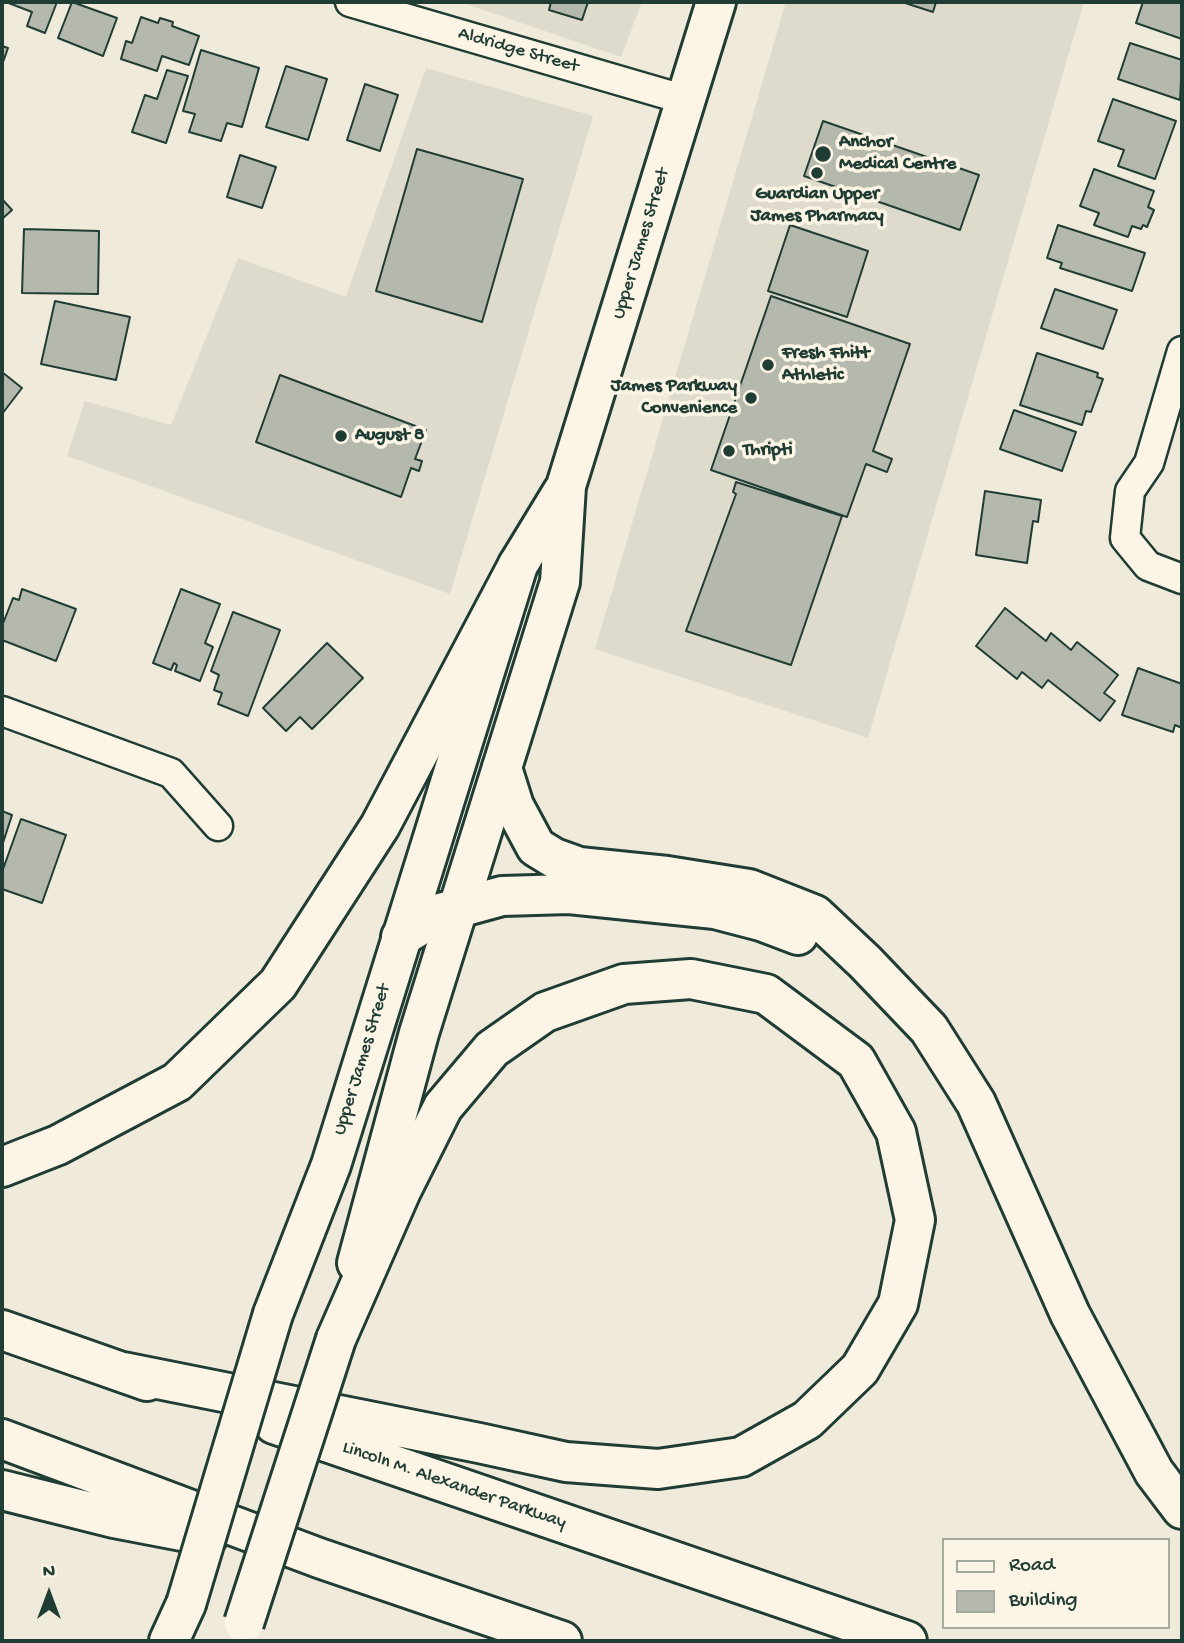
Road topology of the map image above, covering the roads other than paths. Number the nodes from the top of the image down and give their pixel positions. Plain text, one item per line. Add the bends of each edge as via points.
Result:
1 (350, 2) edge
2 (716, 2) edge
3 (686, 100) junction
4 (1182, 351) edge
5 (566, 486) junction
6 (518, 565) junction
7 (1182, 579) edge
8 (2, 711) edge
9 (502, 768) junction
10 (218, 826) dead end
11 (458, 908) junction
12 (401, 937) junction
13 (865, 962) junction
14 (2, 1167) edge
15 (2, 1330) edge
16 (336, 1339) junction
17 (123, 1372) junction
18 (2, 1439) edge
19 (2, 1490) edge
20 (1182, 1509) edge
21 (319, 1558) junction
22 (186, 1604) junction
23 (240, 1632) edge
24 (169, 1641) edge
25 (176, 1641) edge
26 (562, 1641) edge
27 (907, 1641) edge

1 - 3 street, Aldridge Street
2 - 3 main road, Upper James Street
3 - 5 main road, Upper James Street
4 - 7 street via 1149,463 1130,491 1125,538 1148,566
5 - 6 main road, Upper James Street
5 - 9 main road, Upper James Street via 560,582
6 - 12 main road, Upper James Street
6 - 14 main road via 380,826 278,984 177,1082 58,1145
8 - 10 street via 171,773
9 - 11 main road, Upper James Street
9 - 13 main road via 514,806 536,847 554,858 579,867 749,889 816,915
11 - 12 main road via 440,913
11 - 13 main road via 502,896 569,894 715,909 761,921
11 - 16 main road, Upper James Street
12 - 22 main road, Upper James Street, bridge via 331,1166 274,1314
13 - 20 main road via 929,1029 976,1102 1070,1314 1154,1472
15 - 17 main road, Lincoln M. Alexander Parkway
16 - 17 main road via 443,1107 492,1049 545,1012 624,984 691,979 766,994 856,1061 896,1132 915,1220 898,1304 860,1369 807,1420 741,1457 658,1469 566,1462
16 - 23 main road, Upper James Street, bridge
17 - 27 main road, Lincoln M. Alexander Parkway
18 - 21 main road
19 - 21 main road via 114,1518
21 - 26 main road
22 - 24 main road
22 - 25 main road, Upper James Street

